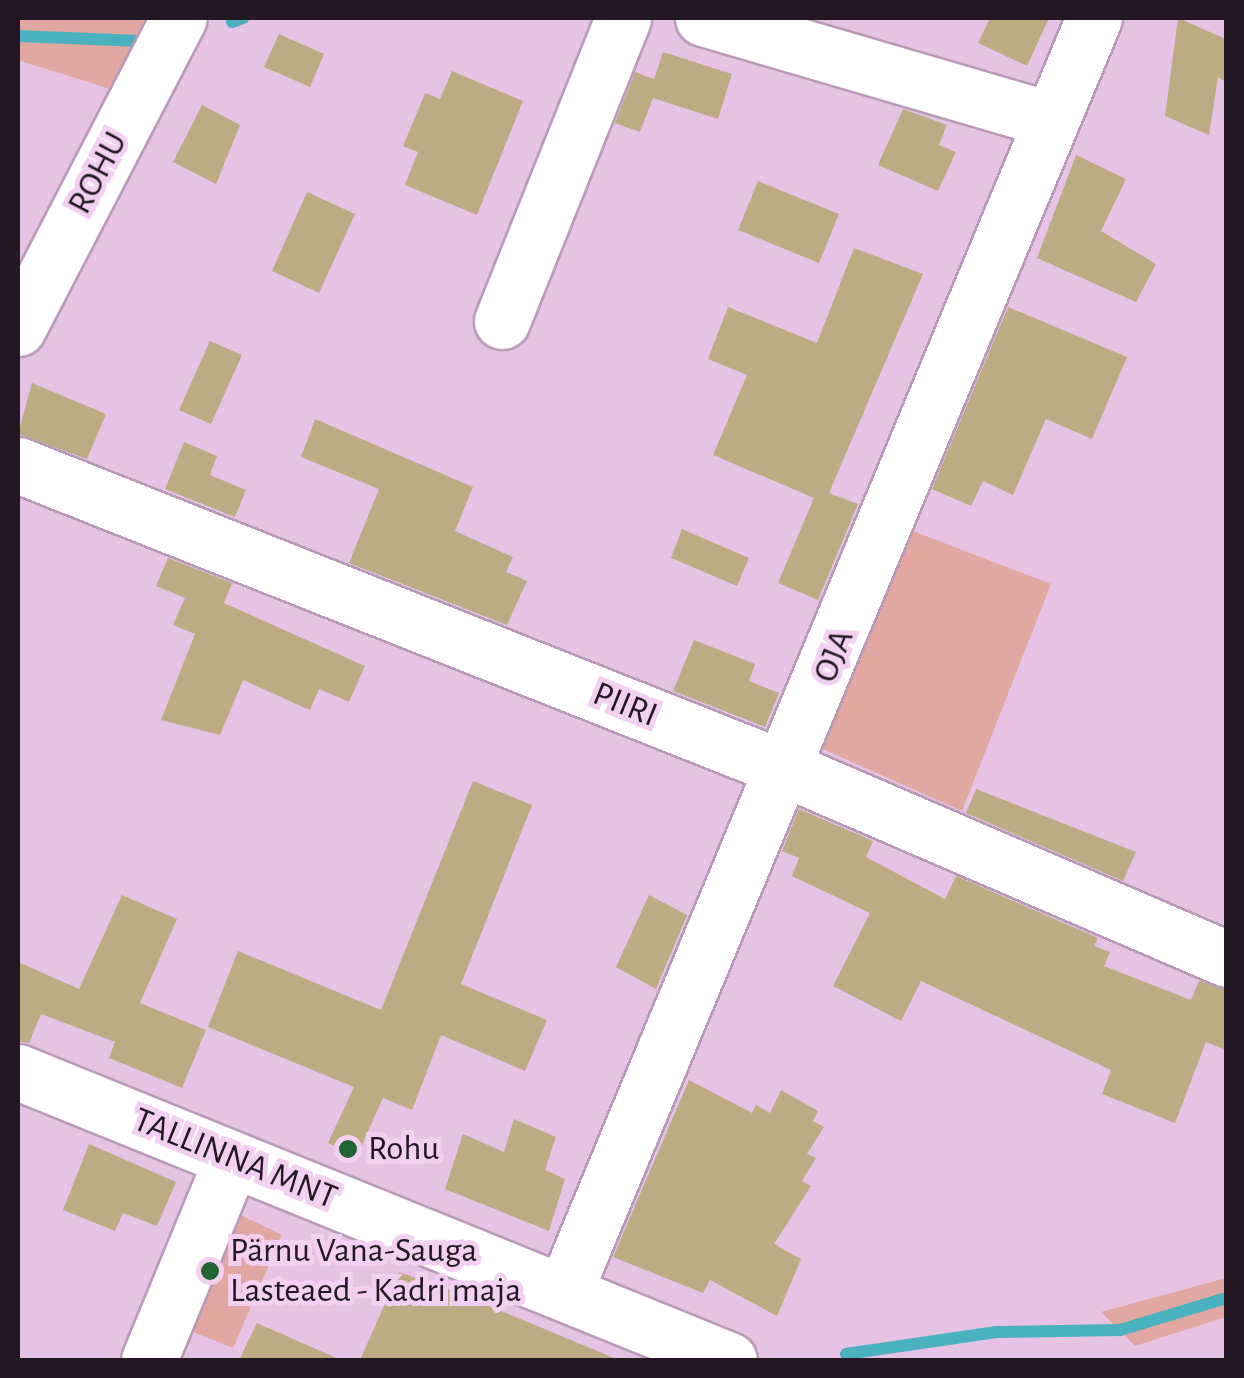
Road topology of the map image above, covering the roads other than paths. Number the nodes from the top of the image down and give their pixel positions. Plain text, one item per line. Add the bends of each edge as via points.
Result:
1 (180, 18) edge
2 (623, 18) edge
3 (703, 18) edge
4 (1094, 18) edge
5 (1049, 119) junction
6 (502, 321) dead end
7 (18, 328) edge
8 (18, 465) edge
9 (788, 770) junction
10 (1226, 959) edge
11 (18, 1072) edge
12 (232, 1159) junction
13 (565, 1290) junction
14 (149, 1360) edge
15 (729, 1360) edge

1 - 7 street, ROHU
2 - 6 street
3 - 5 street
4 - 5 street, OJA
5 - 9 street, OJA
8 - 9 street, PIIRI
9 - 10 street, PIIRI
9 - 13 street, OJA
11 - 12 street, TALLINNA MNT
12 - 13 street, TALLINNA MNT
12 - 14 street
13 - 15 street, TALLINNA MNT

